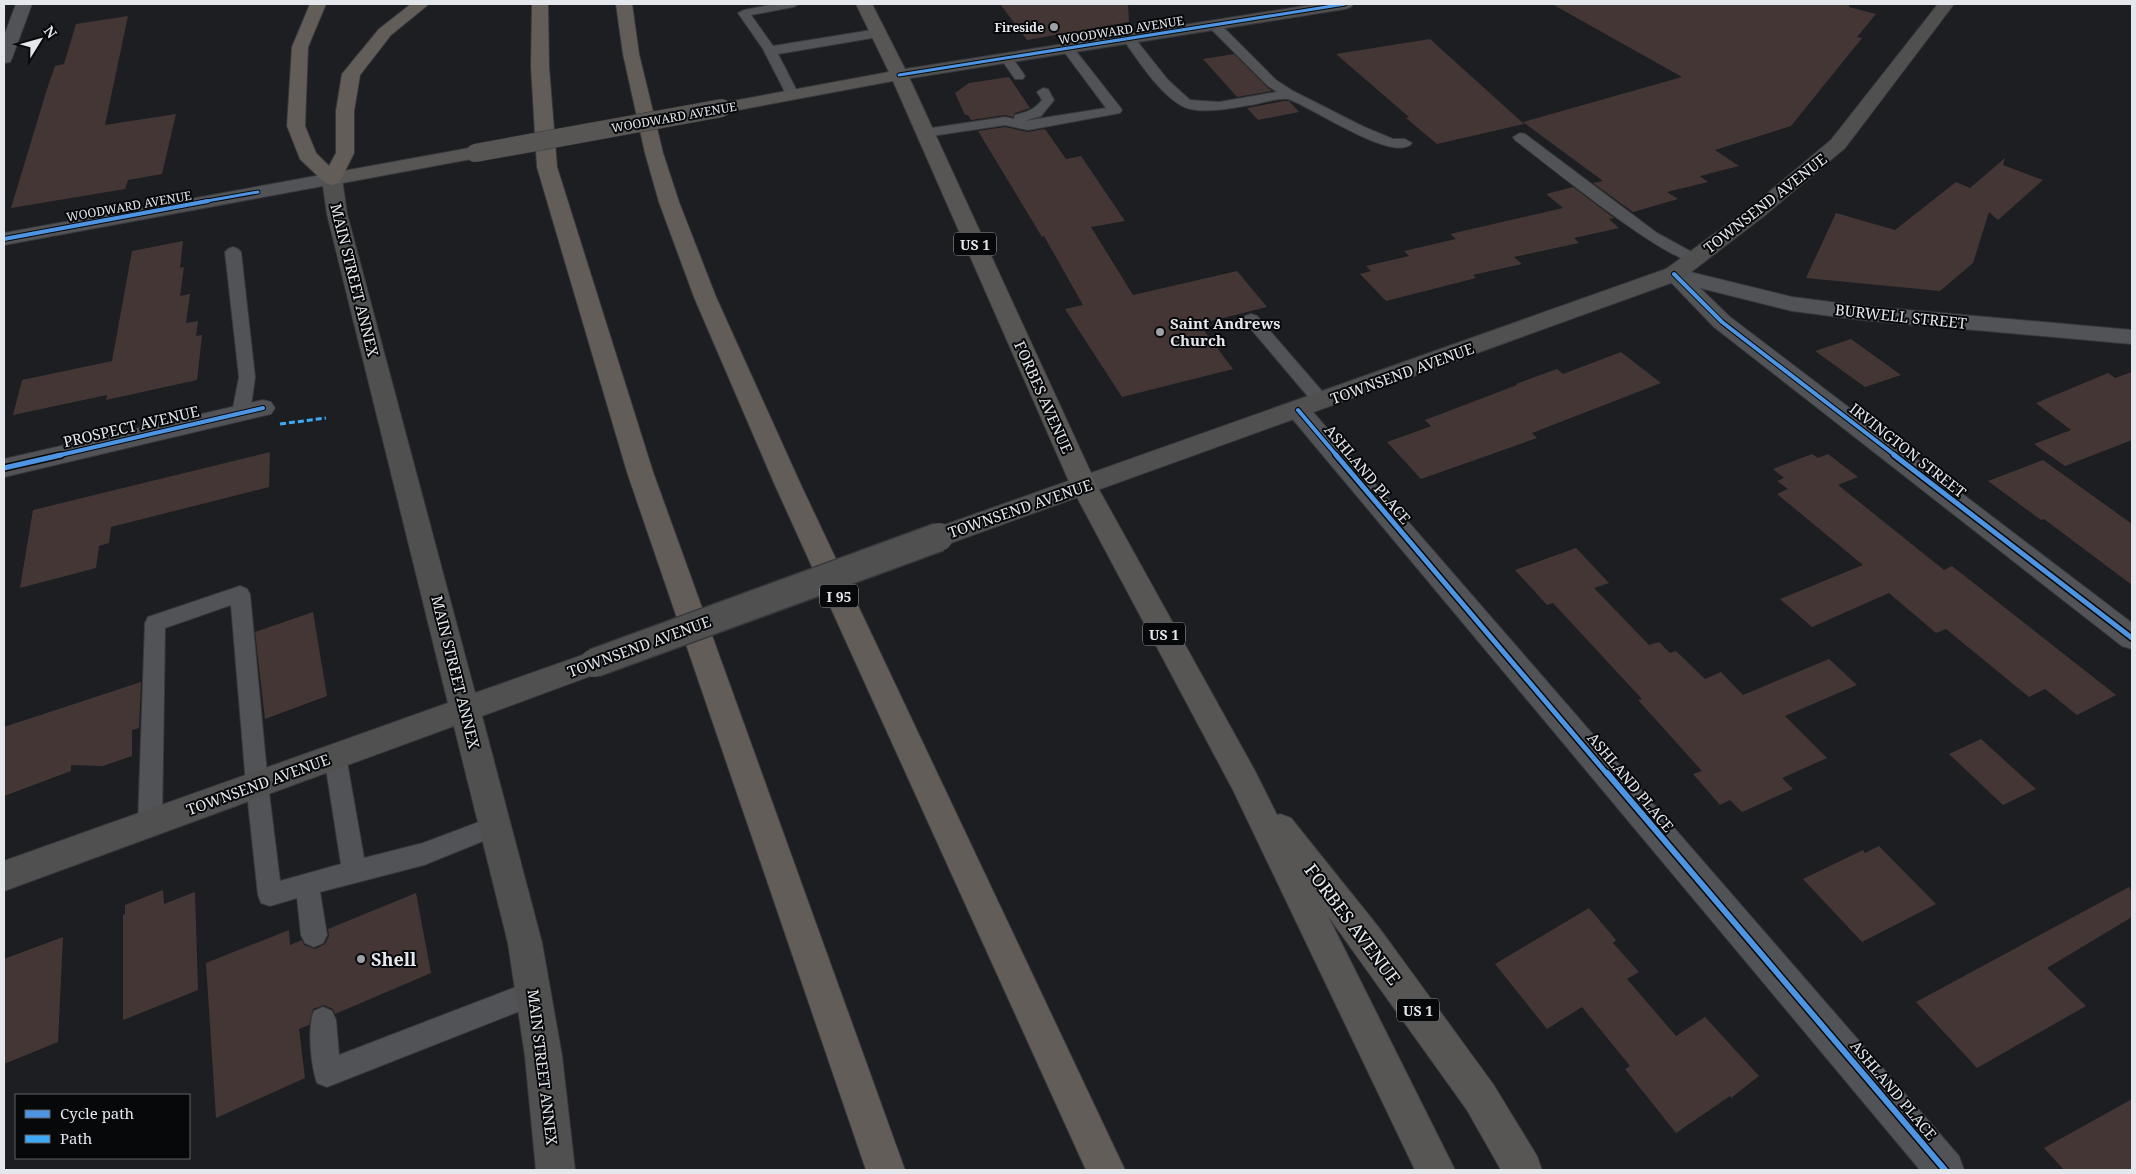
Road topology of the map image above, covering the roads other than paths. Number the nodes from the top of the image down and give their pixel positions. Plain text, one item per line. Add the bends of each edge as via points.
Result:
1 (24, 4) edge
2 (318, 4) edge
3 (421, 4) edge
4 (540, 4) edge
5 (624, 4) edge
6 (794, 4) edge
7 (864, 4) edge
8 (1345, 4) edge
9 (1946, 4) edge
10 (743, 8) edge
11 (1214, 25) junction
12 (878, 33) junction
13 (1129, 39) junction
14 (768, 49) junction
15 (1068, 49) junction
16 (4, 58) edge
17 (1014, 58) junction
18 (899, 75) junction
19 (1025, 75) dead end
20 (1037, 93) dead end
21 (1288, 94) junction
22 (793, 95) junction
23 (1005, 121) junction
24 (925, 133) junction
25 (1520, 137) dead end
26 (1405, 143) dead end
27 (332, 179) junction
28 (4, 239) edge
29 (233, 252) dead end
30 (1694, 258) junction
31 (1674, 274) junction
32 (1251, 319) dead end
33 (2132, 338) edge
34 (1310, 406) junction
35 (252, 410) joint
36 (4, 468) edge
37 (1084, 486) junction
38 (2132, 638) edge
39 (465, 708) junction
40 (335, 756) junction
41 (1244, 781) junction
42 (257, 784) junction
43 (150, 823) junction
44 (495, 826) junction
45 (354, 872) junction
46 (4, 876) edge
47 (307, 884) junction
48 (314, 935) dead end
49 (534, 993) junction
50 (323, 1020) dead end
51 (1413, 1124) junction
52 (556, 1170) edge
53 (886, 1170) edge
54 (1106, 1170) edge
55 (1417, 1170) edge
56 (1435, 1170) edge
57 (1523, 1170) edge
58 (1945, 1170) edge

1 - 16 street
2 - 27 highway via 300,46 296,126 307,155
3 - 27 highway via 385,32 351,74 345,111 345,153
4 - 53 highway via 540,68 547,167 640,472
5 - 54 highway, I 95 via 632,60 653,150 714,322
6 - 10 lane
7 - 12 main road, FORBES AVENUE / US 1
8 - 11 main road, WOODWARD AVENUE
9 - 30 main road, TOWNSEND AVENUE via 1838,144 1757,212
10 - 14 lane
11 - 13 main road, WOODWARD AVENUE
11 - 21 lane via 1272,83
12 - 14 lane
12 - 18 main road, FORBES AVENUE / US 1
13 - 15 main road, WOODWARD AVENUE
13 - 21 lane via 1186,104 1201,107
14 - 22 lane
15 - 17 main road, WOODWARD AVENUE
15 - 23 lane via 1115,110 1028,126
17 - 18 main road, WOODWARD AVENUE
17 - 19 lane
18 - 22 main road, WOODWARD AVENUE
18 - 24 main road, FORBES AVENUE / US 1
20 - 23 lane via 1048,100 1035,116
21 - 26 lane via 1357,129 1391,143
22 - 27 main road, WOODWARD AVENUE, bridge
23 - 24 lane
24 - 37 main road, FORBES AVENUE / US 1
25 - 30 lane via 1652,236
27 - 28 street, WOODWARD AVENUE
27 - 39 main road, MAIN STREET ANNEX via 337,214
29 - 35 lane
30 - 31 main road, TOWNSEND AVENUE
31 - 33 street, BURWELL STREET via 1792,304
31 - 34 main road, TOWNSEND AVENUE
31 - 38 street, IRVINGTON STREET via 1722,322
32 - 34 lane
34 - 37 main road, TOWNSEND AVENUE
34 - 58 street, ASHLAND PLACE
35 - 36 street, PROSPECT AVENUE
37 - 39 main road, TOWNSEND AVENUE, bridge
37 - 41 main road, FORBES AVENUE / US 1
39 - 40 main road, TOWNSEND AVENUE
39 - 44 main road, MAIN STREET ANNEX
40 - 42 main road, TOWNSEND AVENUE
40 - 45 lane
41 - 51 main road, FORBES AVENUE / US 1
41 - 57 main road, FORBES AVENUE / US 1 via 1368,940 1480,1097
42 - 43 main road, TOWNSEND AVENUE
42 - 43 lane via 240,594 155,623
42 - 47 lane via 270,895
43 - 46 main road, TOWNSEND AVENUE
44 - 45 lane via 424,854
44 - 49 main road, MAIN STREET ANNEX via 525,943
45 - 47 lane
47 - 48 lane
49 - 50 lane via 326,1073
49 - 52 main road, MAIN STREET ANNEX via 550,1095
51 - 55 main road, US 1
51 - 56 main road, FORBES AVENUE

